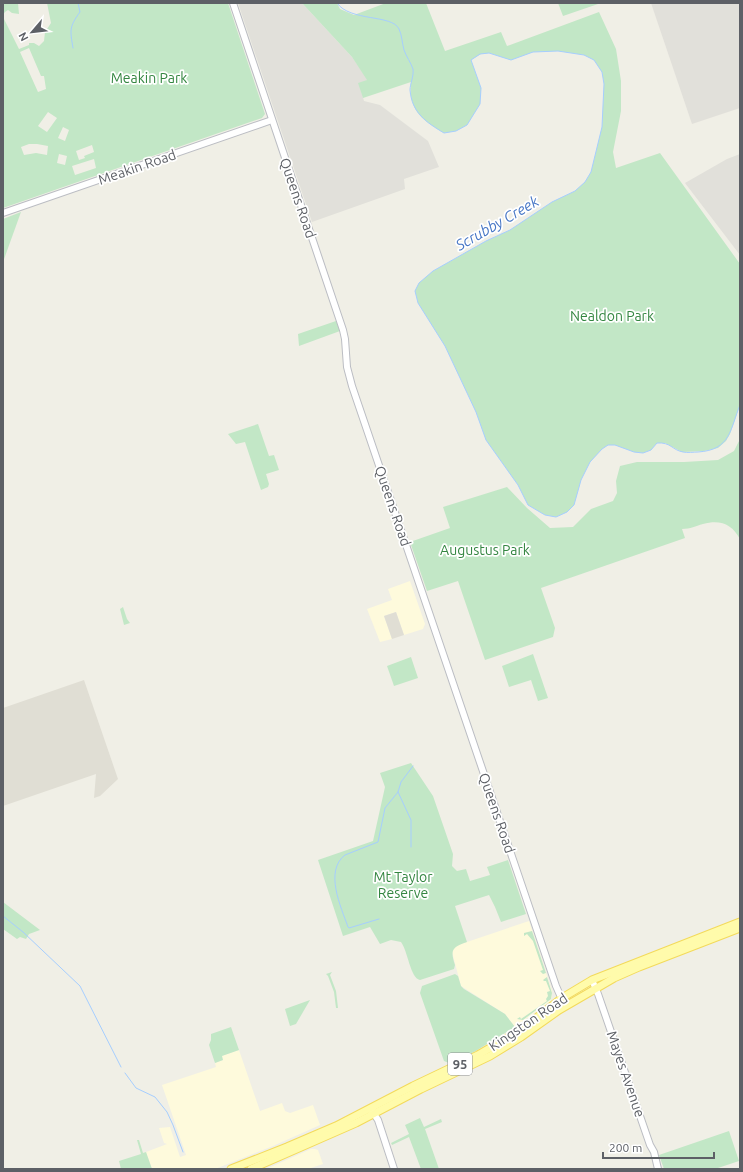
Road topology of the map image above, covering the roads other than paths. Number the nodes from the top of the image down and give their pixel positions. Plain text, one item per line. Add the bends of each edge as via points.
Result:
1 (233, 3) edge
2 (272, 120) junction
3 (3, 213) edge
4 (740, 922) edge
5 (740, 928) edge
6 (592, 980) junction
7 (596, 989) junction
8 (562, 998) junction
9 (567, 1005) junction
10 (372, 1111) junction
11 (232, 1169) edge
12 (251, 1169) edge
13 (394, 1169) edge
14 (658, 1169) edge

1 - 2 street, Queens Road
2 - 3 street, Meakin Road
2 - 8 street, Queens Road via 343,330 347,368 352,386
4 - 6 main road, Kingston Road / 95
5 - 7 main road, Kingston Road / 95 via 639,967
6 - 7 street, Mayes Avenue
6 - 8 main road, Kingston Road / 95
7 - 9 main road, Kingston Road / 95
7 - 14 street, Mayes Avenue
8 - 9 street, Queens Road
8 - 10 main road, Kingston Road / 95 via 530,1024 496,1045
9 - 10 main road, Kingston Road / 95 via 498,1052
10 - 11 main road, Kingston Road / 95
10 - 12 main road, Kingston Road / 95
10 - 13 street

